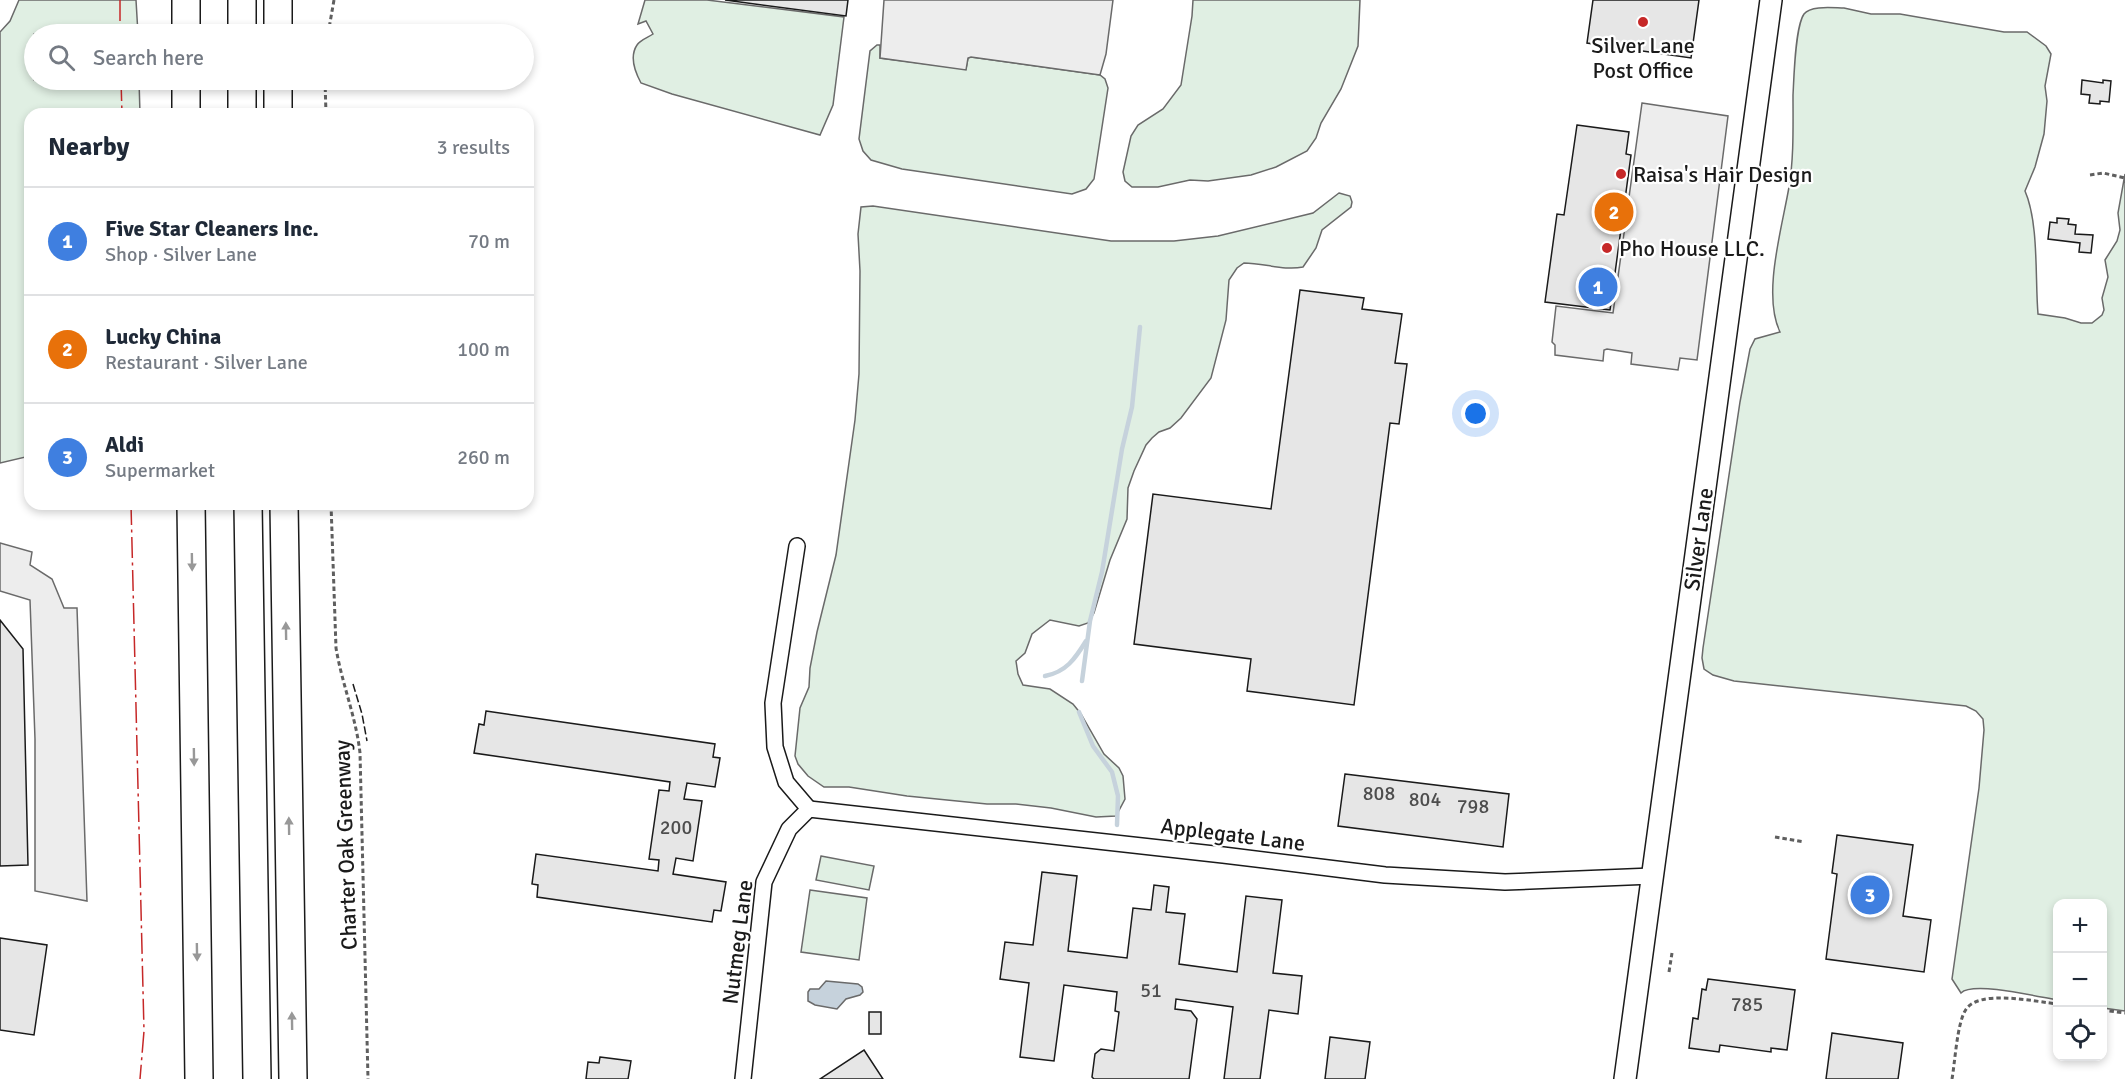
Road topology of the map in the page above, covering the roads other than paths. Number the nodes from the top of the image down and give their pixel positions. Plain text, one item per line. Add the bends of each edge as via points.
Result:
1 (186, 0) edge
2 (226, 0) edge
3 (242, 0) edge
4 (278, 0) edge
5 (1771, 0) edge
6 (186, 24) edge
7 (225, 24) edge
8 (242, 24) edge
9 (278, 24) edge
10 (186, 90) edge
11 (225, 90) edge
12 (242, 90) edge
13 (278, 90) edge
14 (186, 108) edge
15 (225, 108) edge
16 (242, 108) edge
17 (278, 108) edge
18 (191, 510) edge
19 (230, 510) edge
20 (248, 510) edge
21 (284, 510) edge
22 (797, 546) dead end
23 (809, 809) junction
24 (1652, 876) junction
25 (199, 1079) edge
26 (238, 1079) edge
27 (256, 1079) edge
28 (293, 1079) edge
29 (743, 1079) edge
30 (1625, 1079) edge

1 - 6 highway
2 - 7 highway
3 - 8 highway
4 - 9 highway
5 - 24 main road, Silver Lane
10 - 14 highway
11 - 15 highway
12 - 16 highway
13 - 17 highway
18 -> 25 highway
19 - 26 highway
20 - 27 highway
28 -> 21 highway
22 - 23 street via 773,703 776,747 786,782
23 - 24 street, Applegate Lane via 1385,875 1504,882
23 - 29 street, Nutmeg Lane via 789,829 764,882
24 - 30 main road, Silver Lane

